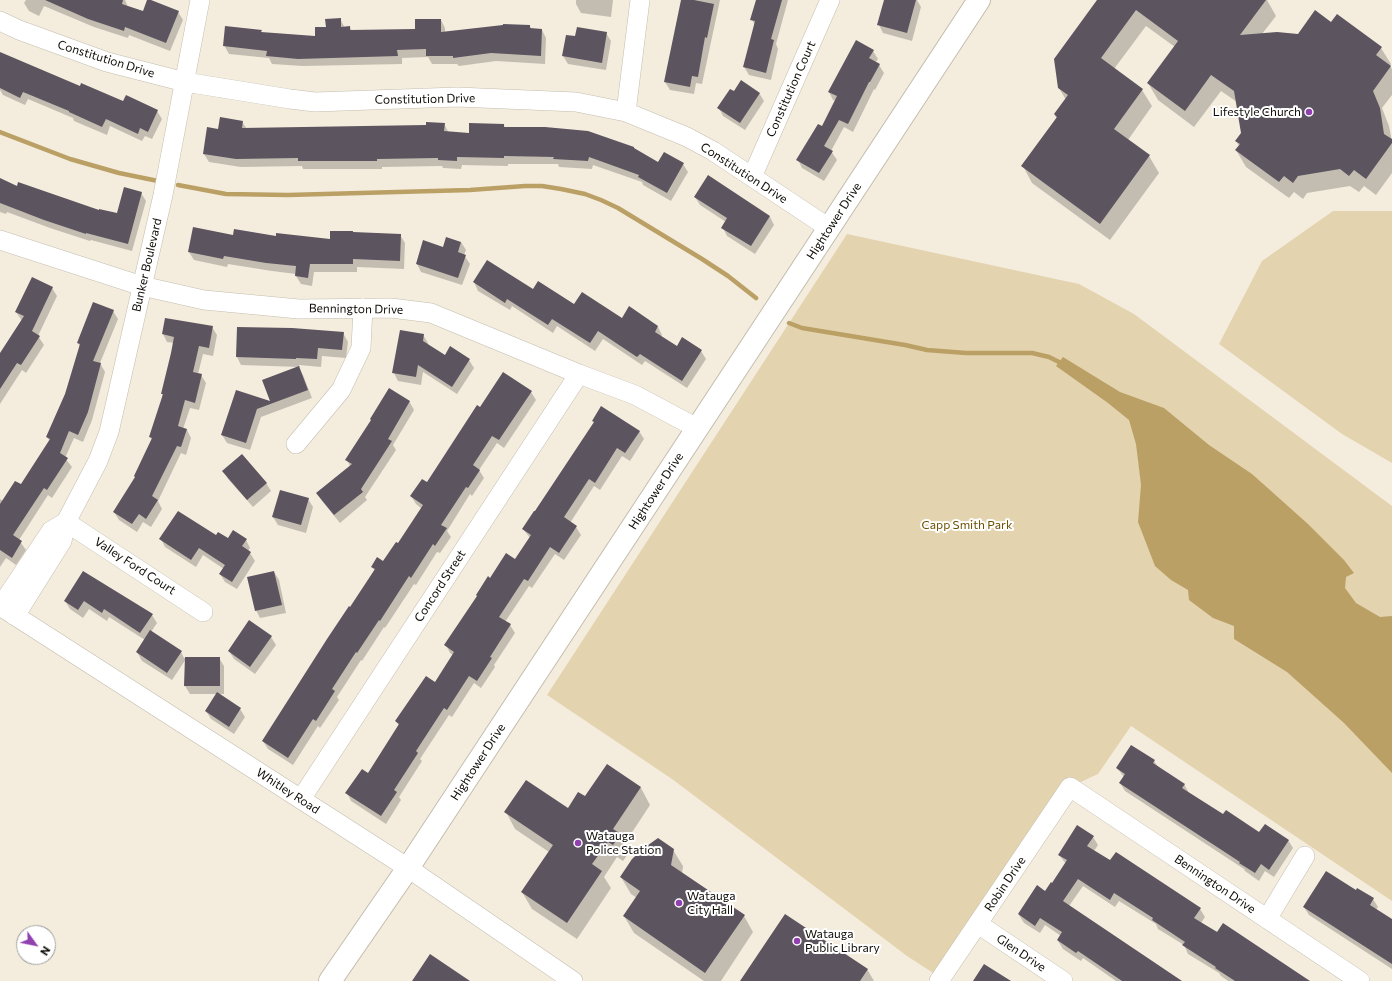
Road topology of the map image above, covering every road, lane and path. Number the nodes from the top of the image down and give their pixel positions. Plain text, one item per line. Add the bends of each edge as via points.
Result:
1 (200, 0) edge
2 (640, 0) edge
3 (830, 0) edge
4 (979, 0) edge
5 (0, 21) edge
6 (185, 82) junction
7 (626, 112) junction
8 (752, 177) junction
9 (829, 228) junction
10 (2, 246) edge
11 (142, 286) junction
12 (363, 308) junction
13 (579, 374) junction
14 (697, 428) junction
15 (296, 444) dead end
16 (66, 522) junction
17 (5, 609) edge
18 (203, 612) dead end
19 (1070, 787) joint
20 (301, 799) junction
21 (1305, 856) dead end
22 (408, 868) junction
23 (1267, 919) junction
24 (978, 924) junction
25 (330, 981) edge
26 (573, 981) edge
27 (939, 981) edge
28 (1063, 981) edge
29 (1360, 981) edge

1 - 6 street, Bunker Boulevard
2 - 7 street
3 - 8 street, Constitution Court
4 - 9 main road, Hightower Drive
5 - 6 street, Constitution Drive via 107,62
6 - 7 street, Constitution Drive via 315,102 458,97 576,102
6 - 11 street, Bunker Boulevard
7 - 8 street, Constitution Drive via 687,137
8 - 9 street, Constitution Drive
9 - 14 main road, Hightower Drive
10 - 11 street, Bennington Drive
11 - 12 street, Bennington Drive via 204,300 299,309
11 - 16 street, Bunker Boulevard via 109,432 98,461
12 - 13 street, Bennington Drive via 391,308 431,313
12 - 15 street via 361,348 341,390
13 - 14 street, Bennington Drive via 635,395
13 - 20 street, Concord Street
14 - 22 main road, Hightower Drive
16 - 17 street, Bunker Boulevard via 62,541
16 - 18 street, Valley Ford Court
17 - 20 street, Whitley Road
19 - 23 street, Bennington Drive
19 - 24 street, Robin Drive
20 - 22 street, Whitley Road
21 - 23 street
22 - 25 main road, Hightower Drive
22 - 26 street, Whitley Road
23 - 29 street, Bennington Drive
24 - 27 street, Robin Drive
24 - 28 street, Glen Drive

